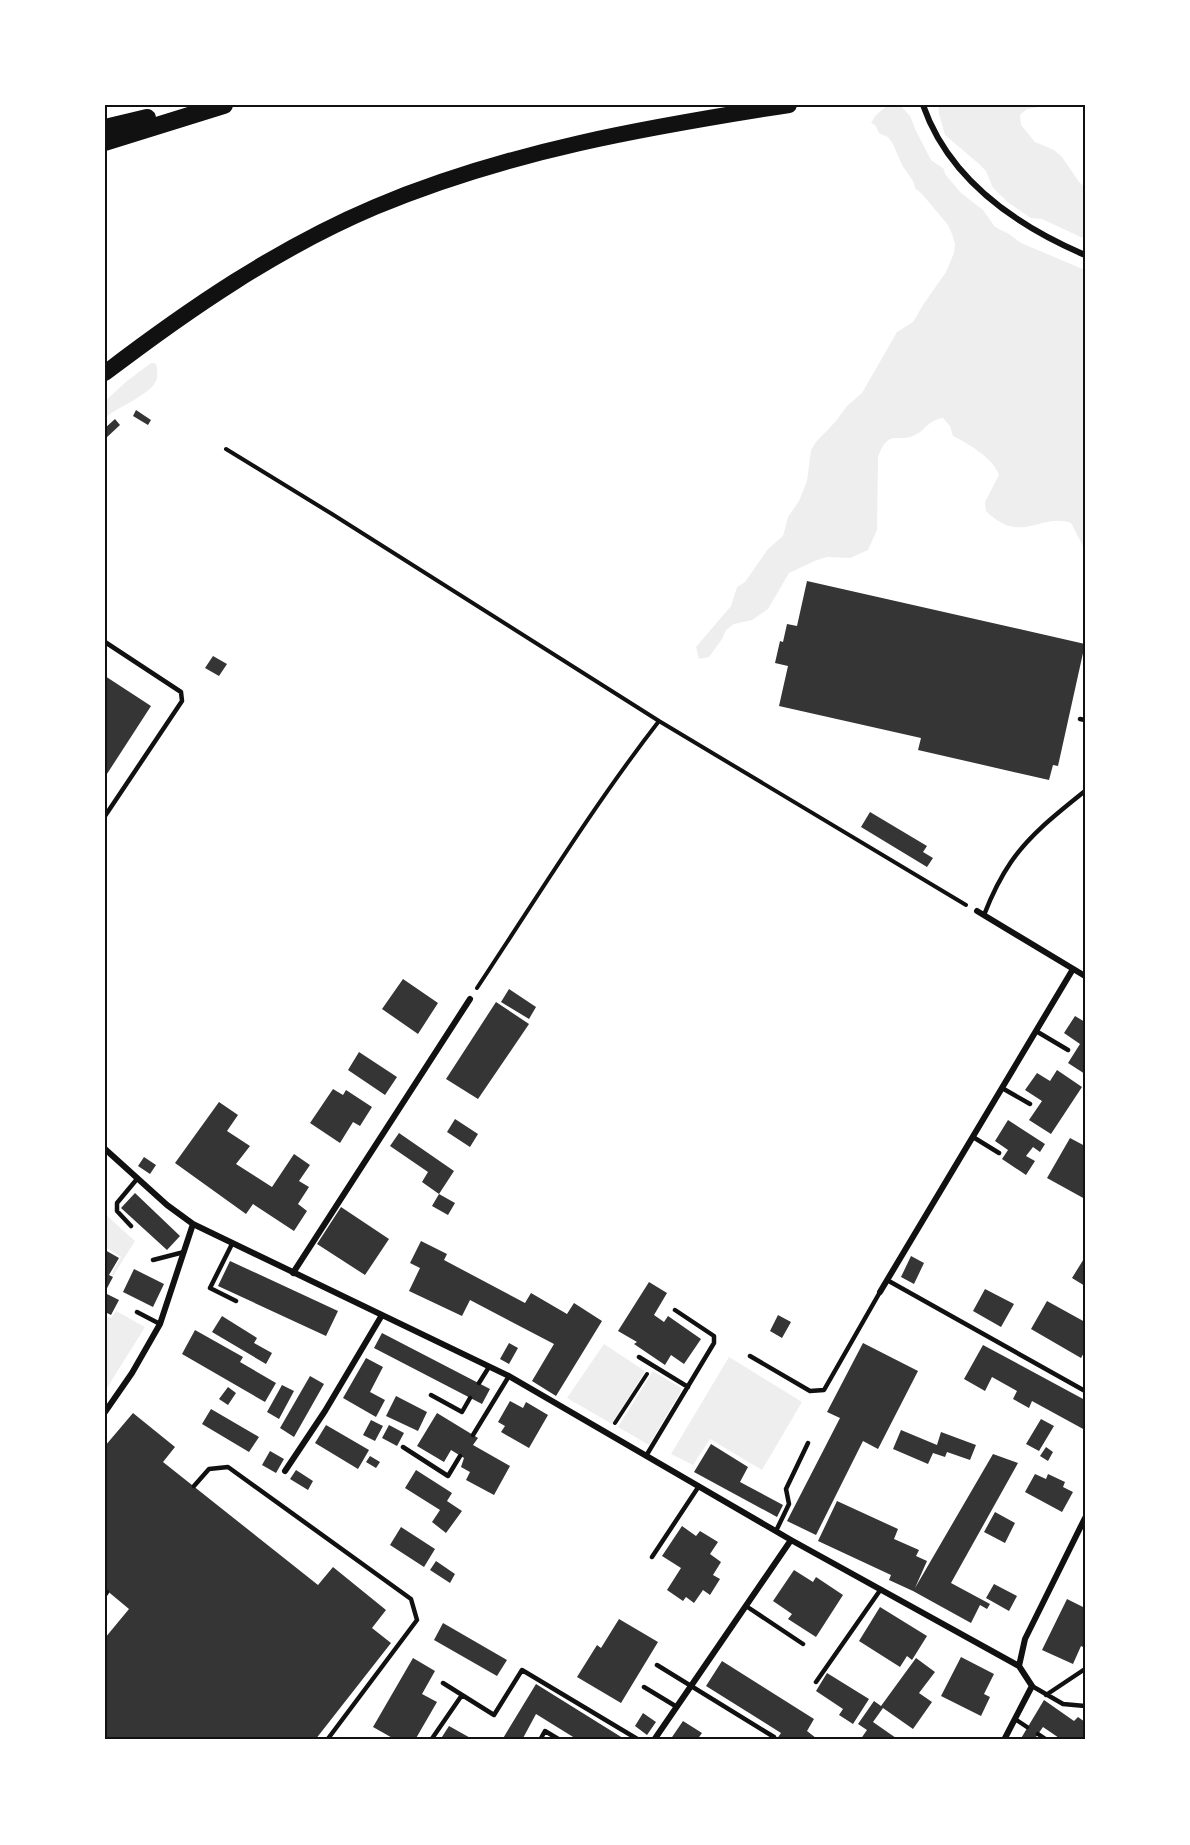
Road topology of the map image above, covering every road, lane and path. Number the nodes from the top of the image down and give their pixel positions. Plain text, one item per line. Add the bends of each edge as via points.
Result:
1 (200, 105) edge
2 (224, 105) edge
3 (789, 105) edge
4 (923, 105) edge
5 (105, 128) edge
6 (105, 142) edge
7 (1085, 255) edge
8 (105, 373) edge
9 (226, 449) dead end
10 (105, 642) edge
11 (659, 721) junction
12 (1085, 791) edge
13 (105, 816) edge
14 (977, 911) joint
15 (984, 915) junction
16 (1073, 969) junction
17 (1085, 976) edge
18 (470, 999) joint
19 (1036, 1031) junction
20 (1068, 1050) dead end
21 (1002, 1088) junction
22 (1030, 1104) dead end
23 (973, 1137) junction
24 (105, 1149) edge
25 (999, 1153) dead end
26 (137, 1179) junction
27 (193, 1224) junction
28 (131, 1226) dead end
29 (232, 1244) junction
30 (184, 1252) junction
31 (153, 1260) dead end
32 (293, 1273) junction
33 (887, 1280) junction
34 (880, 1292) joint
35 (236, 1301) dead end
36 (675, 1310) dead end
37 (137, 1312) dead end
38 (382, 1315) junction
39 (160, 1324) junction
40 (750, 1356) dead end
41 (639, 1357) dead end
42 (652, 1365) junction
43 (489, 1367) junction
44 (509, 1376) junction
45 (479, 1383) dead end
46 (688, 1387) junction
47 (1085, 1391) edge
48 (431, 1395) dead end
49 (470, 1398) dead end
50 (105, 1412) edge
51 (609, 1434) junction
52 (473, 1435) dead end
53 (808, 1443) dead end
54 (403, 1447) dead end
55 (460, 1456) dead end
56 (646, 1456) junction
57 (285, 1471) dead end
58 (194, 1486) dead end
59 (699, 1486) junction
60 (1085, 1518) edge
61 (776, 1531) junction
62 (791, 1540) junction
63 (652, 1557) dead end
64 (880, 1589) junction
65 (746, 1606) junction
66 (803, 1644) dead end
67 (657, 1665) dead end
68 (1019, 1666) junction
69 (1085, 1669) edge
70 (816, 1682) dead end
71 (443, 1683) dead end
72 (691, 1686) junction
73 (1032, 1686) junction
74 (644, 1687) dead end
75 (462, 1695) junction
76 (1046, 1695) junction
77 (1085, 1706) edge
78 (677, 1707) junction
79 (1015, 1719) junction
80 (1027, 1727) dead end
81 (1038, 1734) dead end
82 (327, 1740) edge
83 (431, 1740) edge
84 (540, 1740) edge
85 (560, 1740) edge
86 (639, 1740) edge
87 (654, 1740) edge
88 (772, 1740) edge
89 (1004, 1740) edge
90 (1047, 1740) edge

1 - 5 highway
2 - 6 highway
3 - 8 highway via 590,140 473,171 376,207 260,266 168,324
4 - 7 street via 956,166 990,200 1040,233
9 - 11 path
10 - 13 lane via 181,692 182,701
11 - 14 path
11 - 18 path
12 - 15 lane via 1047,822 1012,860
14 - 15 street
15 - 16 street
16 - 17 street
16 - 19 street
18 - 32 street
19 - 20 lane
19 - 21 street
21 - 22 lane
21 - 23 street
23 - 25 lane
23 - 33 street
24 - 26 street
26 - 27 street
26 - 28 lane via 117,1203 117,1211
27 - 29 street
27 - 30 street
29 - 32 street
29 - 35 lane via 210,1288
30 - 31 lane
30 - 39 street
32 - 38 street
33 - 34 street
33 - 47 lane
34 - 40 lane via 824,1390 810,1391
36 - 46 lane via 714,1336
37 - 39 lane
38 - 43 street
38 - 57 street
39 - 50 street
41 - 42 lane
42 - 46 lane
42 - 51 path
43 - 44 street
43 - 45 lane
44 - 51 street
44 - 52 lane
46 - 56 lane
48 - 49 lane via 462,1412
51 - 56 street
53 - 61 lane via 786,1489 789,1504
54 - 55 lane via 448,1476
56 - 59 street
58 - 82 lane via 209,1469 228,1467 411,1599 417,1620
59 - 61 street
59 - 63 lane
60 - 68 street via 1025,1639
61 - 62 street
62 - 64 street
62 - 65 street
64 - 68 street
64 - 70 lane
65 - 66 lane
65 - 72 street
67 - 72 lane
68 - 73 street
69 - 76 lane
71 - 75 lane
72 - 78 street
72 - 88 lane via 774,1737
73 - 76 lane
73 - 79 street
74 - 78 lane
75 - 83 lane
75 - 86 lane via 494,1715 522,1670
76 - 77 lane via 1063,1704
78 - 87 street
79 - 80 lane
79 - 89 street
81 - 90 lane
84 - 85 lane via 545,1731

